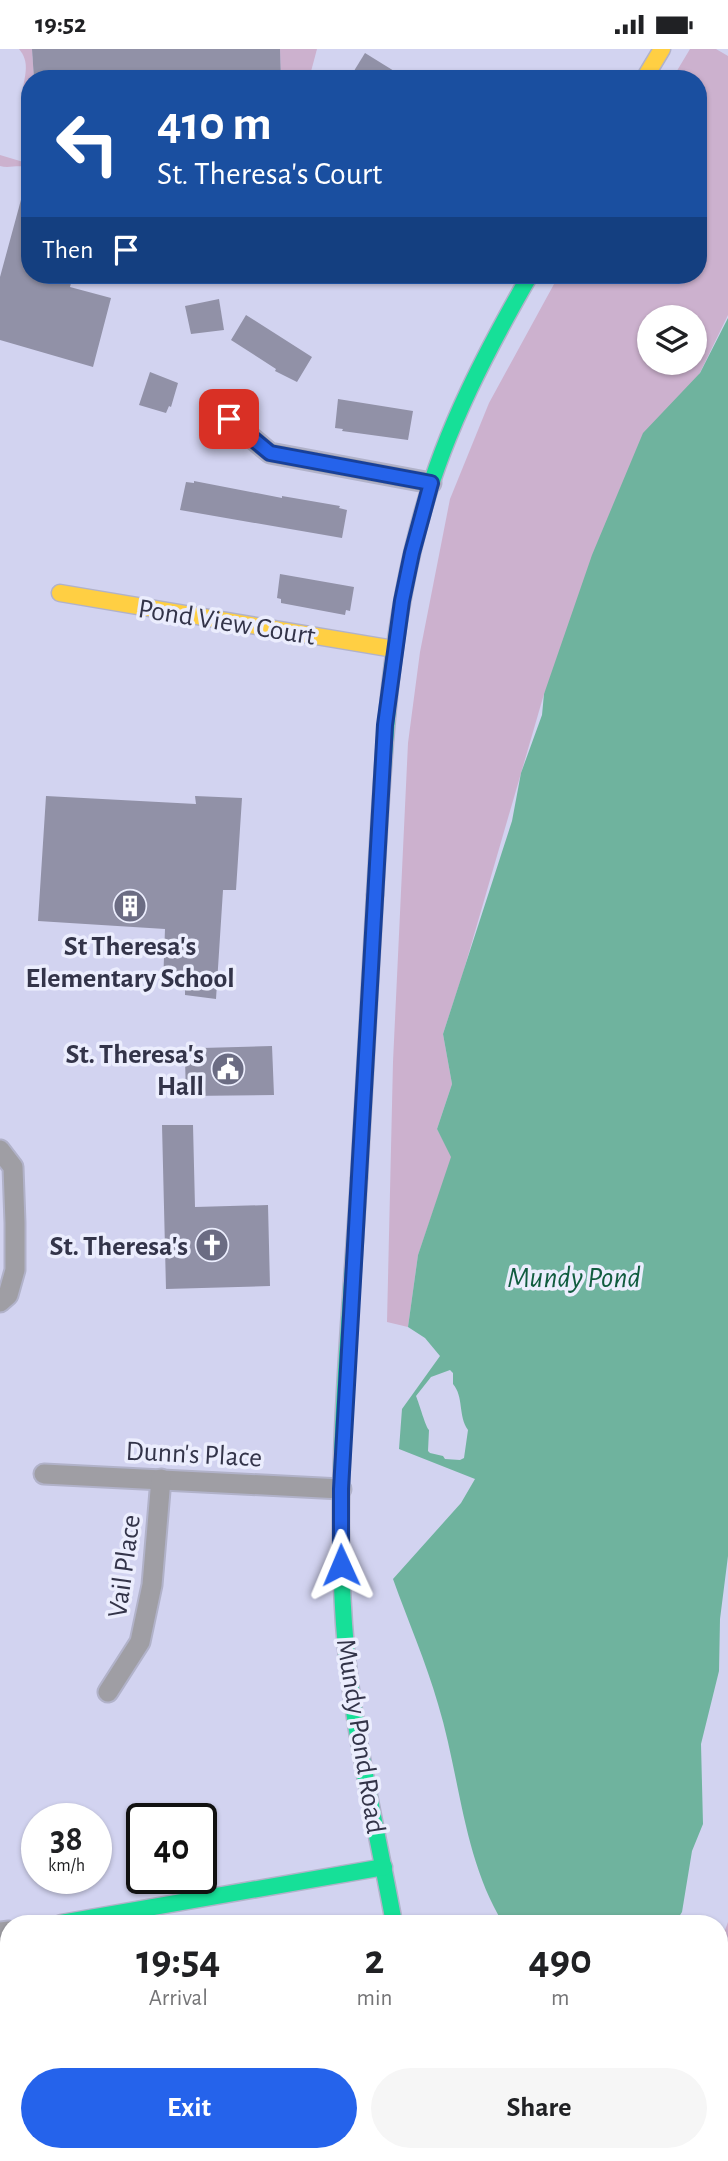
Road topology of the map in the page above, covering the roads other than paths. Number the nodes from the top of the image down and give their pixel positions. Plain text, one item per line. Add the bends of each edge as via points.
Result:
1 (662, 49) edge
2 (649, 70) edge
3 (525, 284) edge
4 (229, 419) dead end
5 (431, 483) junction
6 (60, 593) dead end
7 (394, 649) junction
8 (0, 1150) edge
9 (0, 1302) edge
10 (44, 1475) dead end
11 (161, 1479) junction
12 (341, 1489) junction
13 (108, 1692) dead end
14 (384, 1867) junction
15 (112, 1915) edge
16 (393, 1915) edge

1 - 2 street
3 - 5 street, Mundy Pond Road via 476,376
4 - 5 street via 270,453
5 - 7 street, Mundy Pond Road
6 - 7 street, Pond View Court
7 - 12 street, Mundy Pond Road via 385,725
8 - 9 street via 13,1167 15,1270 8,1295
10 - 11 street, Dunn's Place
11 - 12 street, Dunn's Place
11 - 13 street, Vail Place via 152,1585 140,1642
12 - 14 street, Mundy Pond Road via 342,1609 349,1673
14 - 15 street
14 - 16 street, Mundy Pond Road

